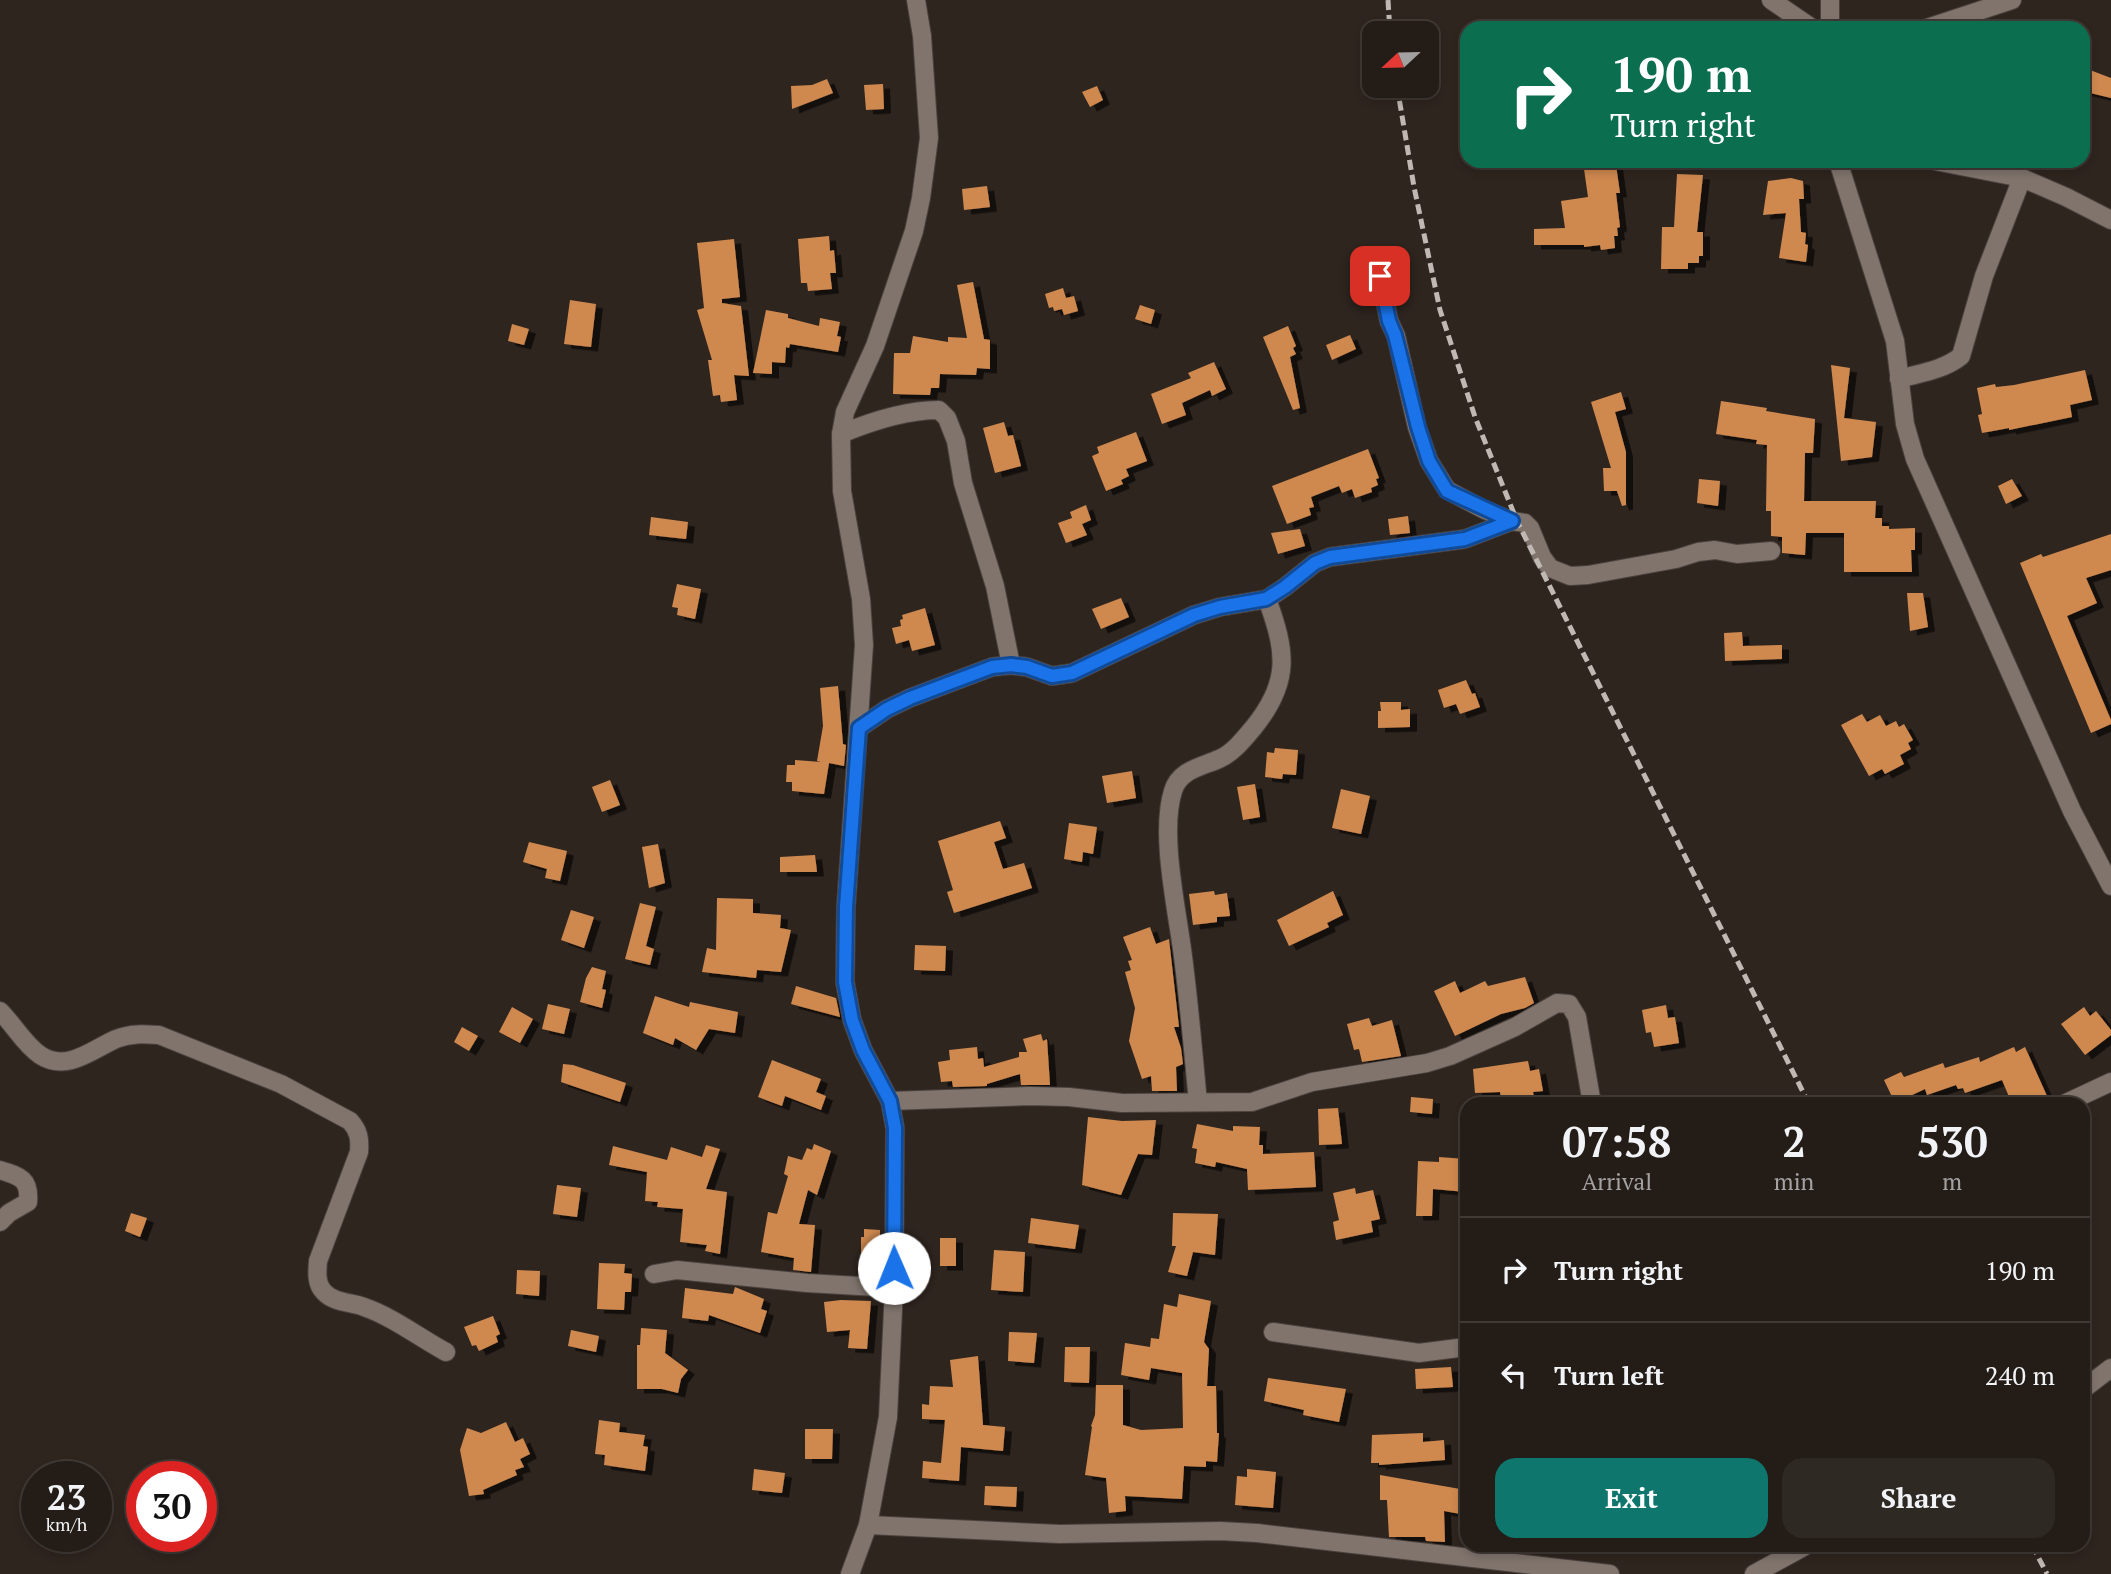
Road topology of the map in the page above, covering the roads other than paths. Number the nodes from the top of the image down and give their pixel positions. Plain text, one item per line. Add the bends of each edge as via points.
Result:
1 (916, 0) edge
2 (1771, 0) edge
3 (1830, 0) edge
4 (2012, 0) edge
5 (1802, 21) edge
6 (1830, 21) edge
7 (1948, 21) edge
8 (1840, 168) edge
9 (1971, 168) edge
10 (2022, 178) junction
11 (2111, 220) edge
12 (1380, 276) dead end
13 (1899, 379) junction
14 (841, 434) junction
15 (1512, 521) junction
16 (1771, 551) dead end
17 (1266, 599) junction
18 (1011, 665) junction
19 (859, 728) junction
20 (2111, 886) edge
21 (0, 1011) edge
22 (2111, 1082) edge
23 (1591, 1097) edge
24 (2079, 1097) edge
25 (890, 1101) junction
26 (1198, 1102) junction
27 (0, 1170) edge
28 (0, 1222) edge
29 (654, 1274) dead end
30 (894, 1288) junction
31 (1273, 1332) dead end
32 (1460, 1348) edge
33 (446, 1352) dead end
34 (2111, 1368) edge
35 (2090, 1384) edge
36 (869, 1525) junction
37 (1794, 1552) edge
38 (850, 1574) edge
39 (1610, 1574) edge
40 (1754, 1574) edge

1 - 14 street via 929,138 921,198 914,231 875,346 845,412
2 - 5 street
3 - 6 street
4 - 7 street
8 - 13 street via 1895,341
9 - 10 street
10 - 11 street
10 - 13 street via 1984,276 1961,356
12 - 15 street via 1429,461 1447,491
13 - 20 street via 1905,424 1931,499 2072,811
14 - 18 street via 928,410 939,410 947,418 995,586
14 - 19 street via 842,491 861,599
15 - 16 street via 1530,528 1550,568 1570,576 1715,550 1737,554
15 - 17 street via 1465,539 1330,557
17 - 18 street via 1194,615 1062,676
17 - 26 street via 1283,656 1278,690 1263,716 1230,752 1189,771 1177,780 1172,793 1168,841
18 - 19 street via 992,667 910,698
19 - 25 street via 845,982 863,1050
21 - 33 street via 26,1042 52,1060 66,1062 92,1054 138,1033 159,1035 281,1084 350,1121 360,1139 359,1152 318,1261 322,1291 332,1299 376,1312
22 - 24 street
23 - 26 street via 1577,1017 1569,1004 1557,1003 1515,1027 1427,1063 1312,1082 1252,1102
25 - 26 street via 1029,1096 1122,1103
25 - 30 street via 895,1128
27 - 28 street via 23,1180 29,1190 28,1202
29 - 30 street via 677,1270
30 - 36 street via 888,1417
31 - 32 street via 1419,1353
34 - 35 street
36 - 38 street
36 - 39 street via 1060,1534 1257,1533
37 - 40 street

